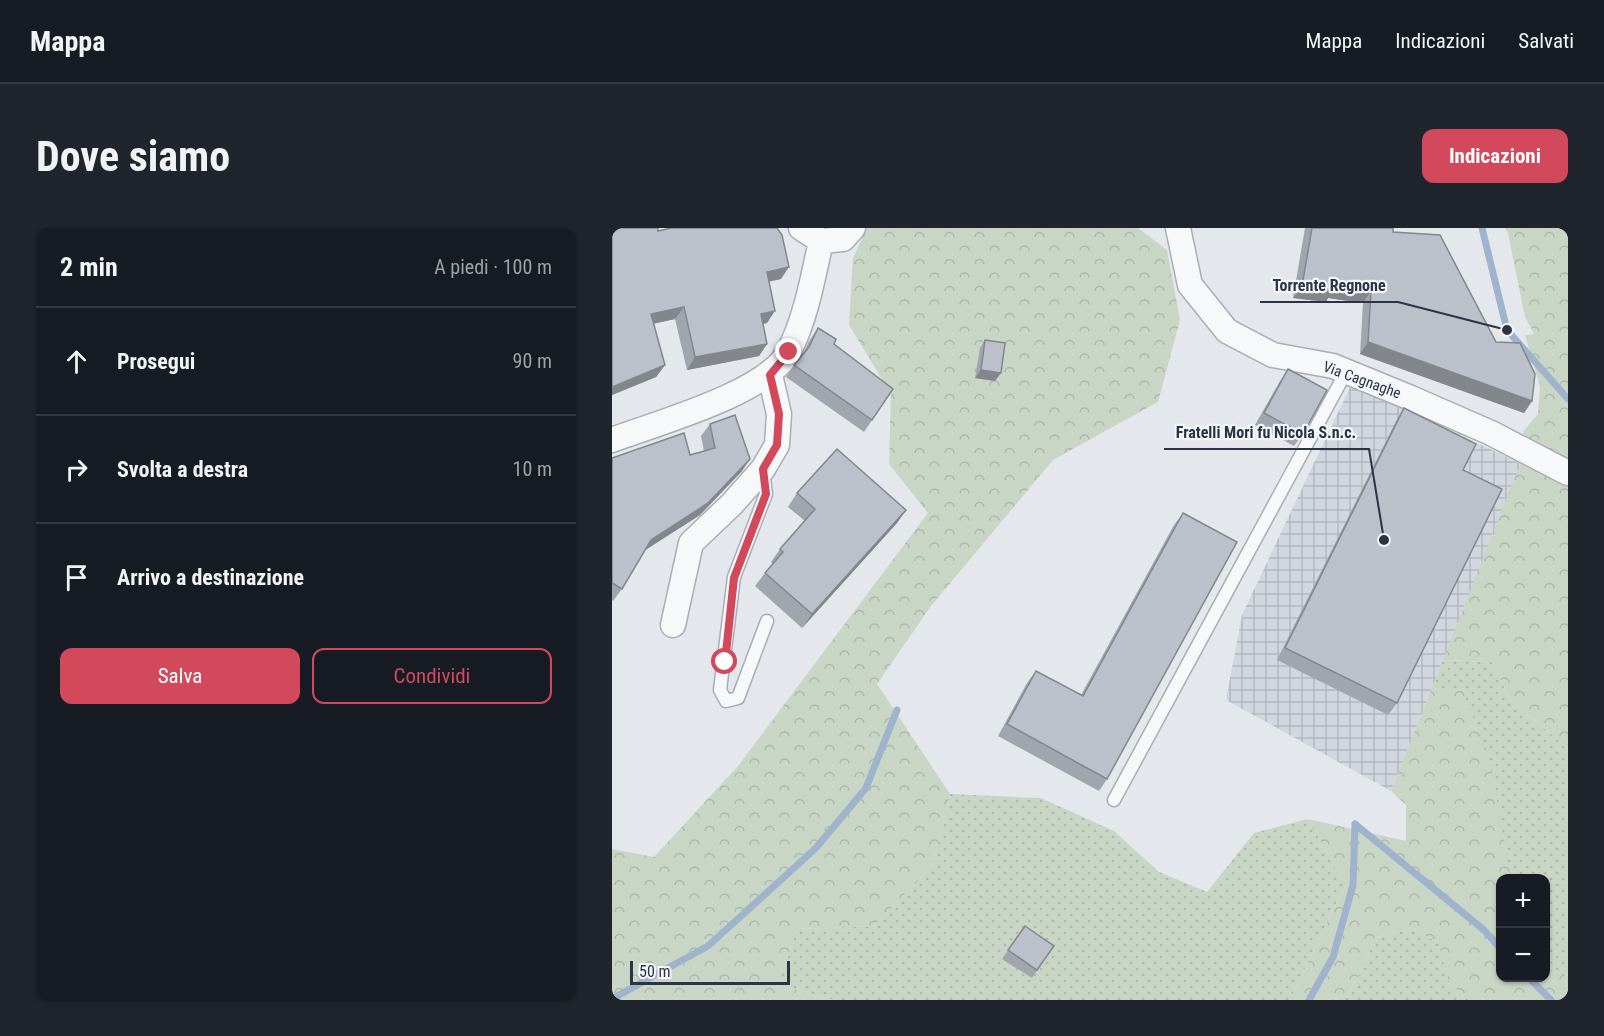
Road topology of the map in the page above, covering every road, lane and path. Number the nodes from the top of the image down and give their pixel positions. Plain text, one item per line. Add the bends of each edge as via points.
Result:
1 (801, 228) edge
2 (853, 228) edge
3 (1178, 228) edge
4 (821, 241) junction
5 (1346, 372) junction
6 (770, 375) junction
7 (612, 440) edge
8 (763, 469) junction
9 (1568, 473) edge
10 (767, 621) dead end
11 (673, 625) dead end
12 (1114, 800) dead end

1 - 4 street
2 - 4 street via 843,239
3 - 5 street, Via Cagnaghe via 1190,285 1227,331 1273,355
4 - 6 street via 789,352
5 - 9 street, Via Cagnaghe via 1491,432
5 - 12 lane
6 - 7 street via 739,392
6 - 8 street via 779,414 777,445
8 - 10 lane via 766,494 734,578 720,690 726,701 738,698
8 - 11 street via 692,543

